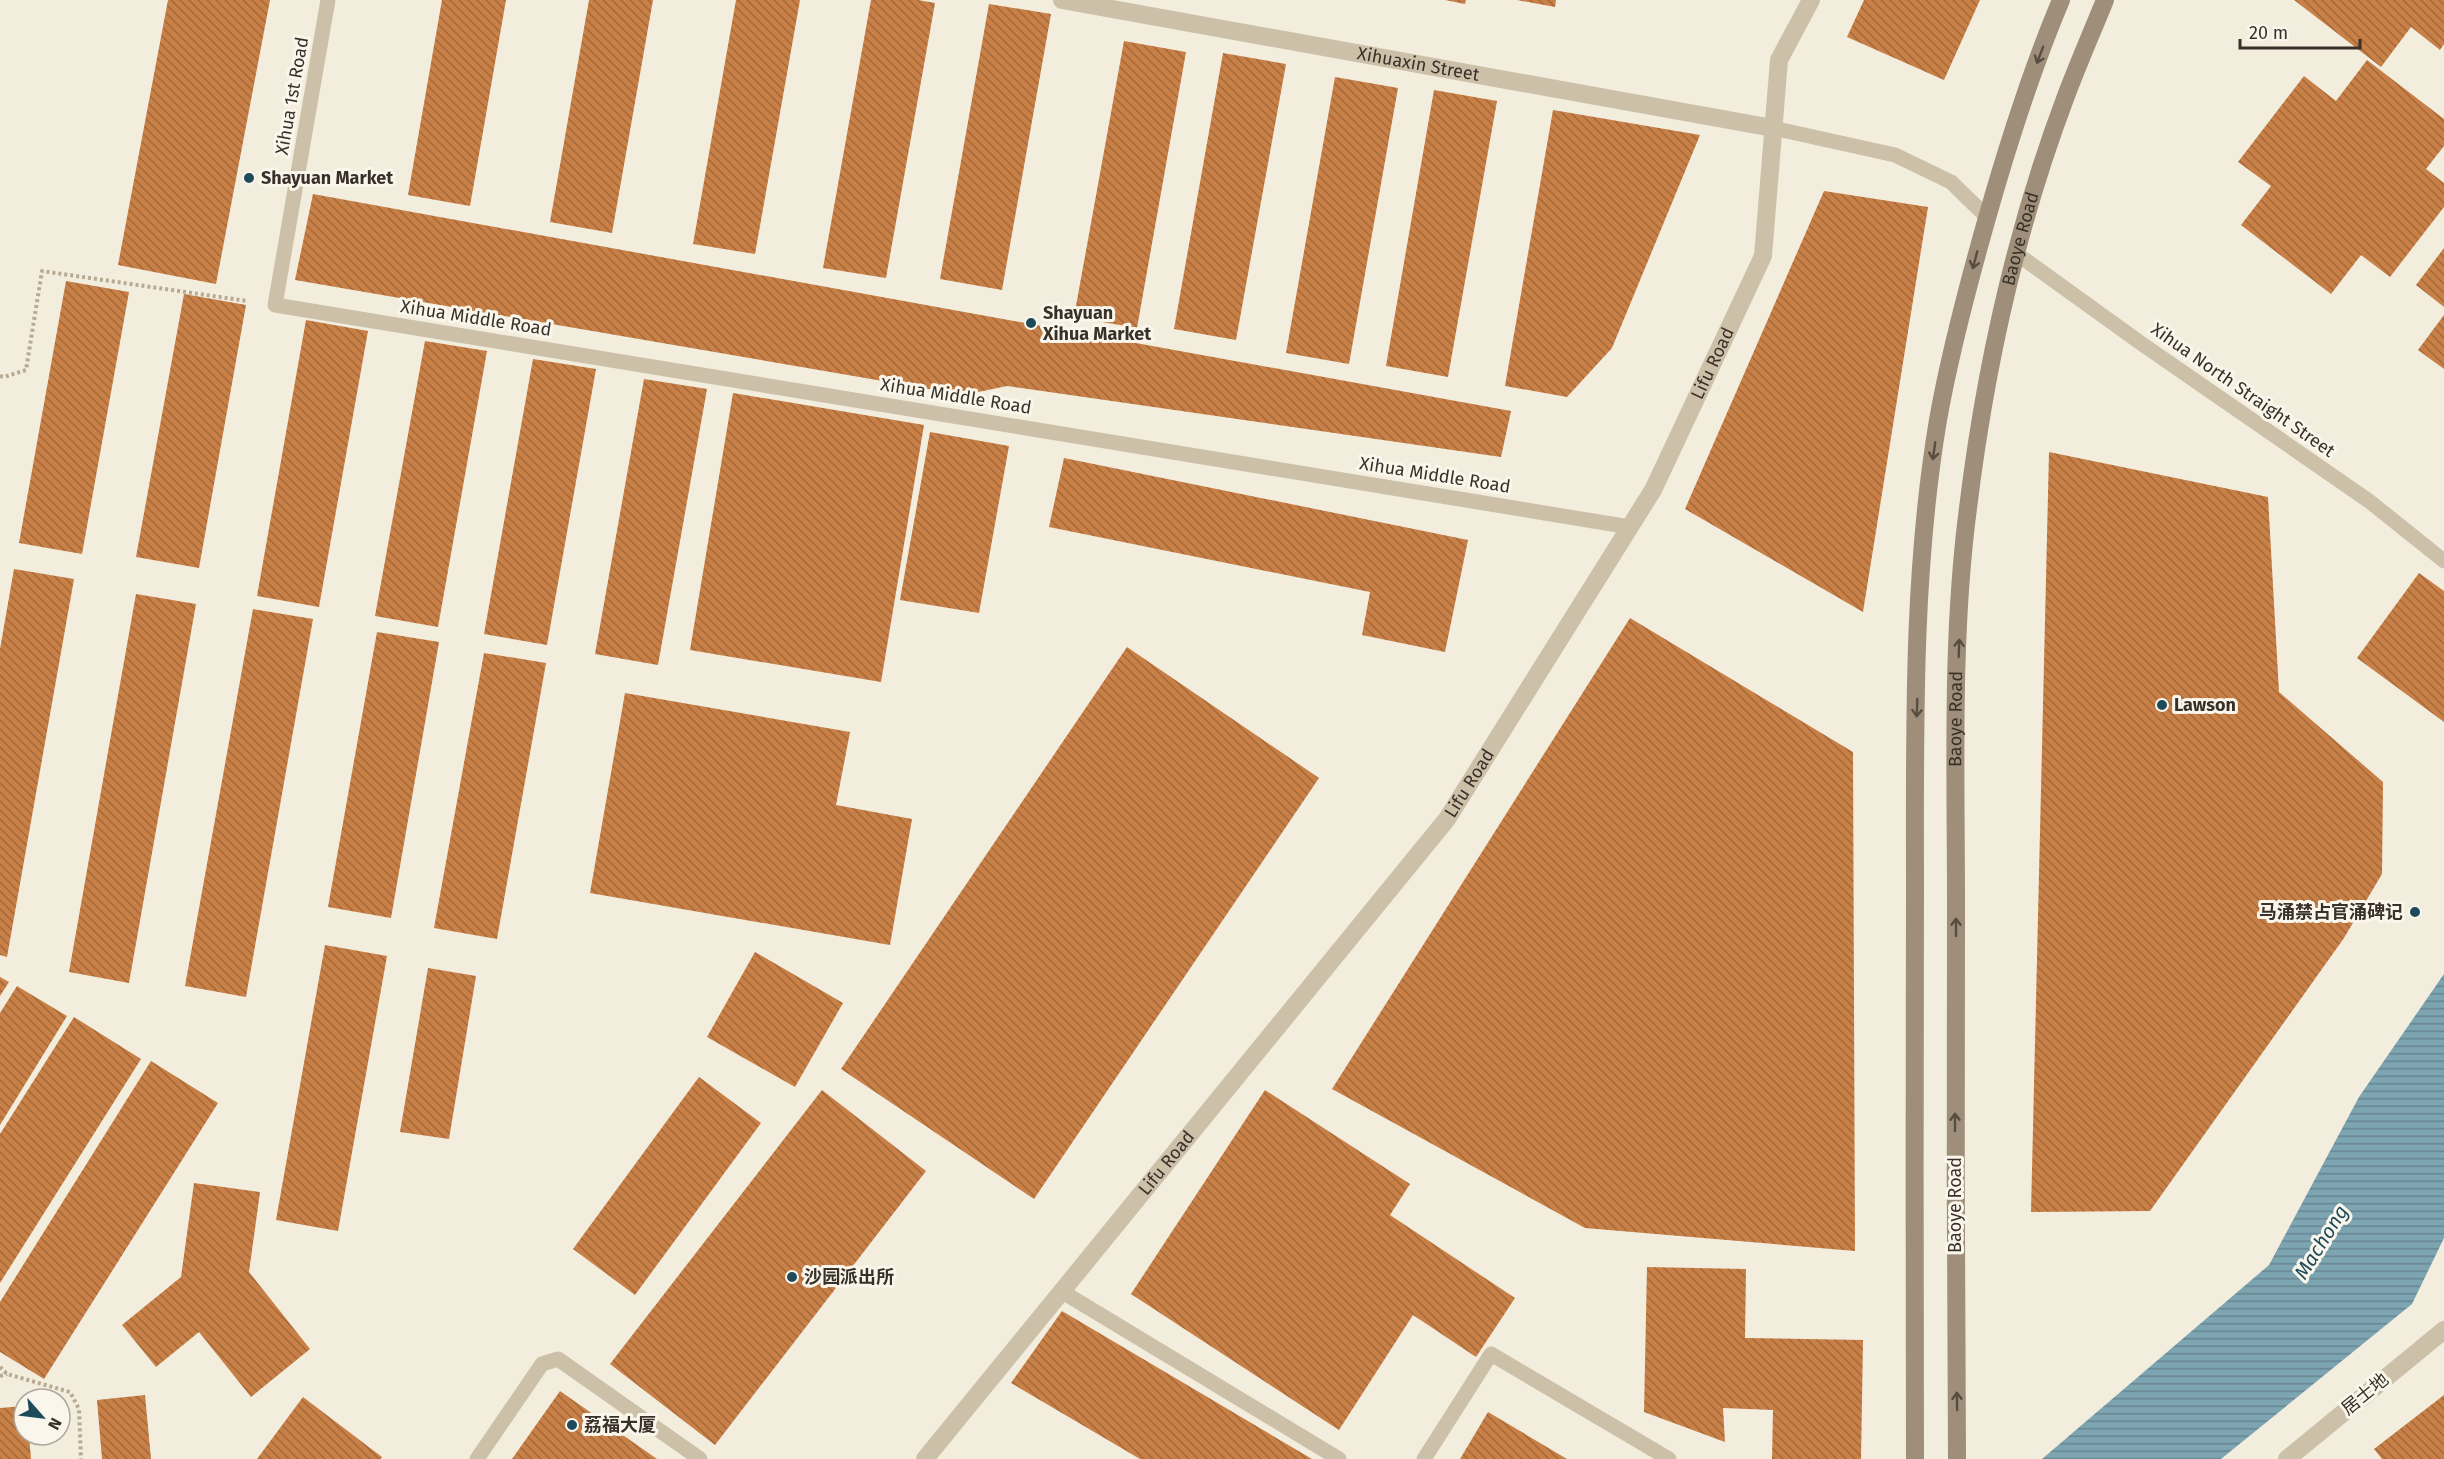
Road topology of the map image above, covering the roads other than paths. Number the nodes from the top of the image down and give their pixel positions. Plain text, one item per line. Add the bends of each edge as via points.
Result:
1 (328, 0) edge
2 (1062, 0) edge
3 (1812, 0) edge
4 (2061, 0) edge
5 (2104, 0) edge
6 (1773, 128) junction
7 (1987, 217) junction
8 (2017, 254) junction
9 (275, 304) joint
10 (1630, 527) junction
11 (2444, 561) edge
12 (1061, 1292) junction
13 (2444, 1330) edge
14 (477, 1459) edge
15 (700, 1459) edge
16 (925, 1459) edge
17 (1339, 1459) edge
18 (1424, 1459) edge
19 (1669, 1459) edge
20 (1915, 1459) edge
21 (1957, 1459) edge
22 (2287, 1459) edge

1 - 9 lane, Xihua 1st Road
2 - 6 street, Xihuaxin Street
3 - 6 street, Lifu Road via 1779,60
4 -> 7 main road via 2029,83
5 - 8 main road, Baoye Road via 2065,97
6 - 7 lane via 1895,155 1951,182
6 - 10 street, Lifu Road via 1763,256 1653,490
7 -> 20 main road via 1938,420 1920,579 1915,796
8 - 11 lane, Xihua North Straight Street via 2369,501
21 -> 8 main road, Baoye Road via 1956,708 1960,598 1979,429
9 - 10 lane, Xihua Middle Road
10 - 12 street, Lifu Road via 1447,819
12 - 16 street, Lifu Road
12 - 17 lane
13 - 22 street, 居士地
14 - 15 lane via 542,1364 558,1359
18 - 19 lane via 1491,1354

